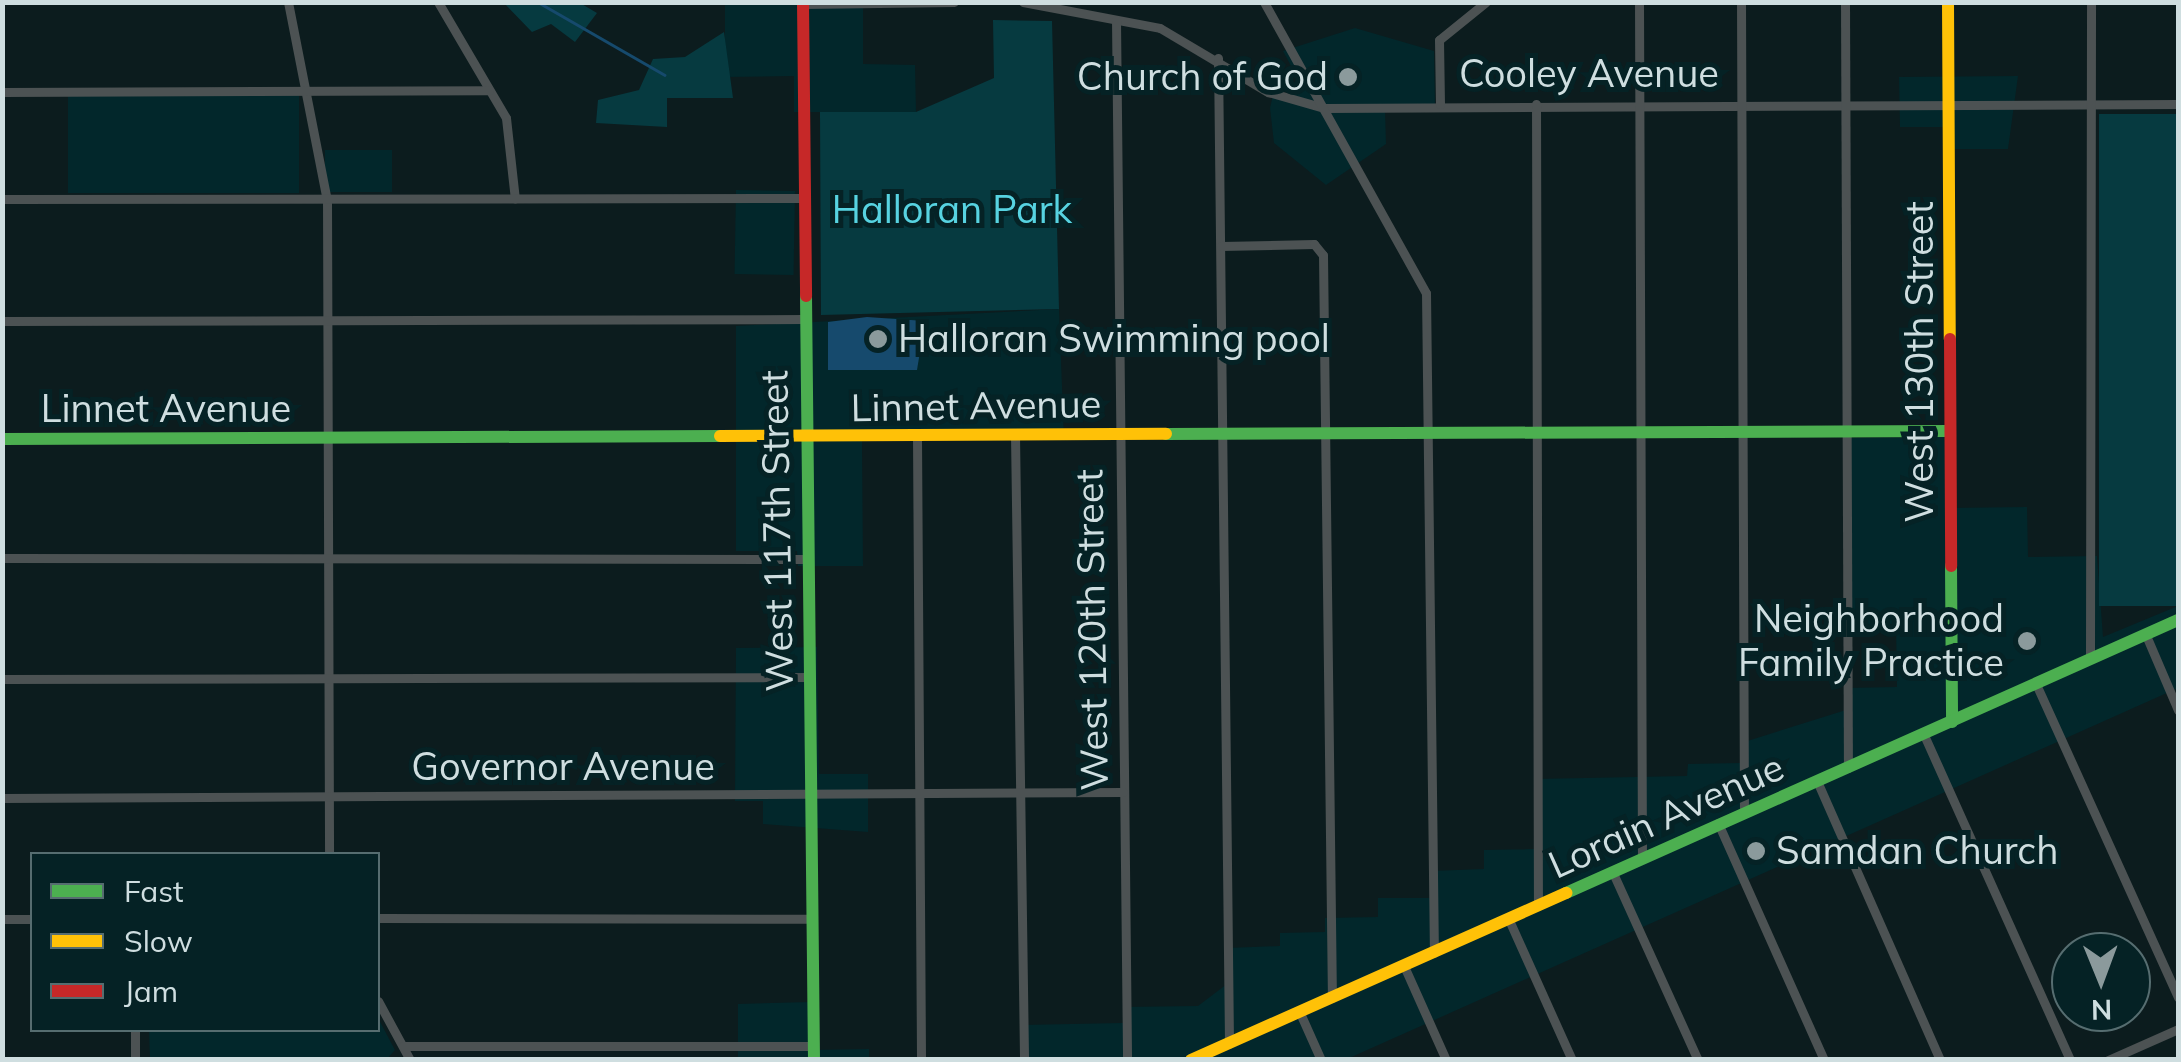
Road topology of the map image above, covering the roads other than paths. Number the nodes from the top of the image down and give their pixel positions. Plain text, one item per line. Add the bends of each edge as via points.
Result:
1 (288, 2) edge
2 (438, 2) edge
3 (954, 2) edge
4 (1023, 2) edge
5 (1264, 2) edge
6 (1486, 2) edge
7 (1640, 2) edge
8 (1740, 2) edge
9 (1845, 2) edge
10 (1948, 2) edge
11 (2090, 2) edge
12 (802, 3) edge
13 (1116, 20) junction
14 (1218, 58) junction
15 (305, 90) junction
16 (489, 90) junction
17 (2, 92) edge
18 (1948, 102) junction
19 (1640, 103) junction
20 (1440, 104) junction
21 (1536, 104) junction
22 (1742, 104) junction
23 (1845, 104) junction
24 (2091, 104) junction
25 (2178, 104) edge
26 (1324, 108) junction
27 (2, 198) edge
28 (515, 198) junction
29 (804, 198) junction
30 (326, 200) junction
31 (1221, 246) junction
32 (805, 319) junction
33 (326, 320) junction
34 (2, 321) edge
35 (1537, 432) junction
36 (1641, 432) junction
37 (1742, 432) junction
38 (1845, 432) junction
39 (1950, 432) junction
40 (1429, 433) junction
41 (1120, 434) junction
42 (1223, 434) junction
43 (1326, 434) junction
44 (1014, 435) junction
45 (917, 437) junction
46 (808, 438) junction
47 (327, 439) junction
48 (2, 440) edge
49 (2, 558) edge
50 (327, 558) junction
51 (808, 559) junction
52 (2174, 620) edge
53 (2145, 633) junction
54 (2090, 659) junction
55 (809, 677) junction
56 (2, 678) edge
57 (327, 678) junction
58 (2036, 684) junction
59 (2178, 710) edge
60 (1952, 722) junction
61 (1924, 735) junction
62 (1848, 768) junction
63 (1817, 781) junction
64 (1124, 792) junction
65 (1020, 794) junction
66 (810, 796) junction
67 (917, 796) junction
68 (2, 798) edge
69 (328, 798) junction
70 (1744, 812) junction
71 (1718, 823) junction
72 (330, 852) edge
73 (1642, 859) junction
74 (1613, 873) junction
75 (1538, 906) junction
76 (2, 918) edge
77 (30, 918) edge
78 (380, 918) edge
79 (812, 920) junction
80 (1509, 920) junction
81 (1434, 953) junction
82 (1404, 966) junction
83 (2178, 997) edge
84 (1332, 998) junction
85 (380, 1005) edge
86 (1300, 1013) junction
87 (2178, 1029) edge
88 (134, 1032) edge
89 (1230, 1044) junction
90 (402, 1046) junction
91 (814, 1053) edge
92 (1193, 1059) edge
93 (135, 1060) edge
94 (410, 1060) edge
95 (921, 1060) edge
96 (1024, 1060) edge
97 (1127, 1060) edge
98 (1321, 1060) edge
99 (1446, 1060) edge
100 (1572, 1060) edge
101 (1698, 1060) edge
102 (1824, 1060) edge
103 (1940, 1060) edge
104 (2070, 1060) edge
105 (2108, 1060) edge

1 - 15 street
2 - 16 street
3 - 12 street
4 - 13 street, Cooley Avenue
5 - 26 street
6 - 20 street via 1439,40
7 - 19 street
8 - 22 street
9 - 23 street
10 - 18 main road, West 130th Street
11 - 24 street
12 - 29 main road, West 117th Street
13 - 14 street, Cooley Avenue via 1160,28
13 - 41 street, West 120th Street
14 - 26 street, Cooley Avenue via 1285,100
14 - 31 street
15 - 16 street
15 - 17 street
15 - 30 street
16 - 28 street via 514,145
18 - 23 street, Cooley Avenue
18 - 24 street, Cooley Avenue
18 - 39 main road, West 130th Street
19 - 21 street, Cooley Avenue
19 - 22 street, Cooley Avenue
19 - 36 street
20 - 21 street, Cooley Avenue
20 - 26 street, Cooley Avenue
21 - 35 street
22 - 23 street, Cooley Avenue
22 - 37 street
23 - 38 street
24 - 25 street, Cooley Avenue
24 - 54 street
26 - 40 street via 1426,294
27 - 30 street
28 - 29 street
28 - 30 street
29 - 32 main road, West 117th Street
30 - 33 street
31 - 42 street
31 - 43 street via 1314,244 1323,255
32 - 33 street
32 - 46 main road, West 117th Street
33 - 34 street
33 - 47 street
35 - 36 main road, Linnet Avenue
35 - 40 main road, Linnet Avenue
35 - 75 street
36 - 37 main road, Linnet Avenue
36 - 73 street
37 - 38 main road, Linnet Avenue
37 - 70 street
38 - 39 main road, Linnet Avenue
38 - 62 street
39 - 60 main road, West 130th Street
40 - 43 main road, Linnet Avenue
40 - 81 street
41 - 42 main road, Linnet Avenue
41 - 44 main road, Linnet Avenue
41 - 64 street, West 120th Street
42 - 43 main road, Linnet Avenue
42 - 89 street
43 - 84 street
44 - 45 main road, Linnet Avenue
44 - 65 street
45 - 46 main road, Linnet Avenue
45 - 67 street
46 - 47 main road, Linnet Avenue
46 - 51 main road, West 117th Street
47 - 48 main road, Linnet Avenue
47 - 50 street
49 - 50 street
50 - 51 street
50 - 57 street
51 - 55 main road, West 117th Street
52 - 53 main road, Lorain Avenue
53 - 54 main road, Lorain Avenue
53 - 59 street
54 - 58 main road, Lorain Avenue
55 - 57 street
55 - 66 main road, West 117th Street
56 - 57 street
57 - 69 street
58 - 60 main road, Lorain Avenue
58 - 83 street
60 - 61 main road, Lorain Avenue
61 - 62 main road, Lorain Avenue
61 - 104 street
62 - 63 main road, Lorain Avenue
63 - 70 main road, Lorain Avenue
63 - 103 street
64 - 65 street, Governor Avenue
64 - 97 street, West 120th Street
65 - 67 street, Governor Avenue
65 - 96 street
66 - 67 street, Governor Avenue
66 - 69 street, Governor Avenue
66 - 79 main road, West 117th Street
67 - 95 street
68 - 69 street, Governor Avenue
69 - 72 street
70 - 71 main road, Lorain Avenue
71 - 73 main road, Lorain Avenue
71 - 102 street
73 - 74 main road, Lorain Avenue
74 - 75 main road, Lorain Avenue
74 - 101 street
75 - 80 main road, Lorain Avenue
76 - 77 street
78 - 79 street
79 - 91 main road, West 117th Street
80 - 81 main road, Lorain Avenue
80 - 100 street
81 - 82 main road, Lorain Avenue
82 - 84 main road, Lorain Avenue
82 - 99 street
84 - 86 main road, Lorain Avenue
85 - 90 street
86 - 89 main road, Lorain Avenue
86 - 98 street
87 - 105 street
88 - 93 street
89 - 92 main road, Lorain Avenue
90 - 91 street
90 - 94 street

